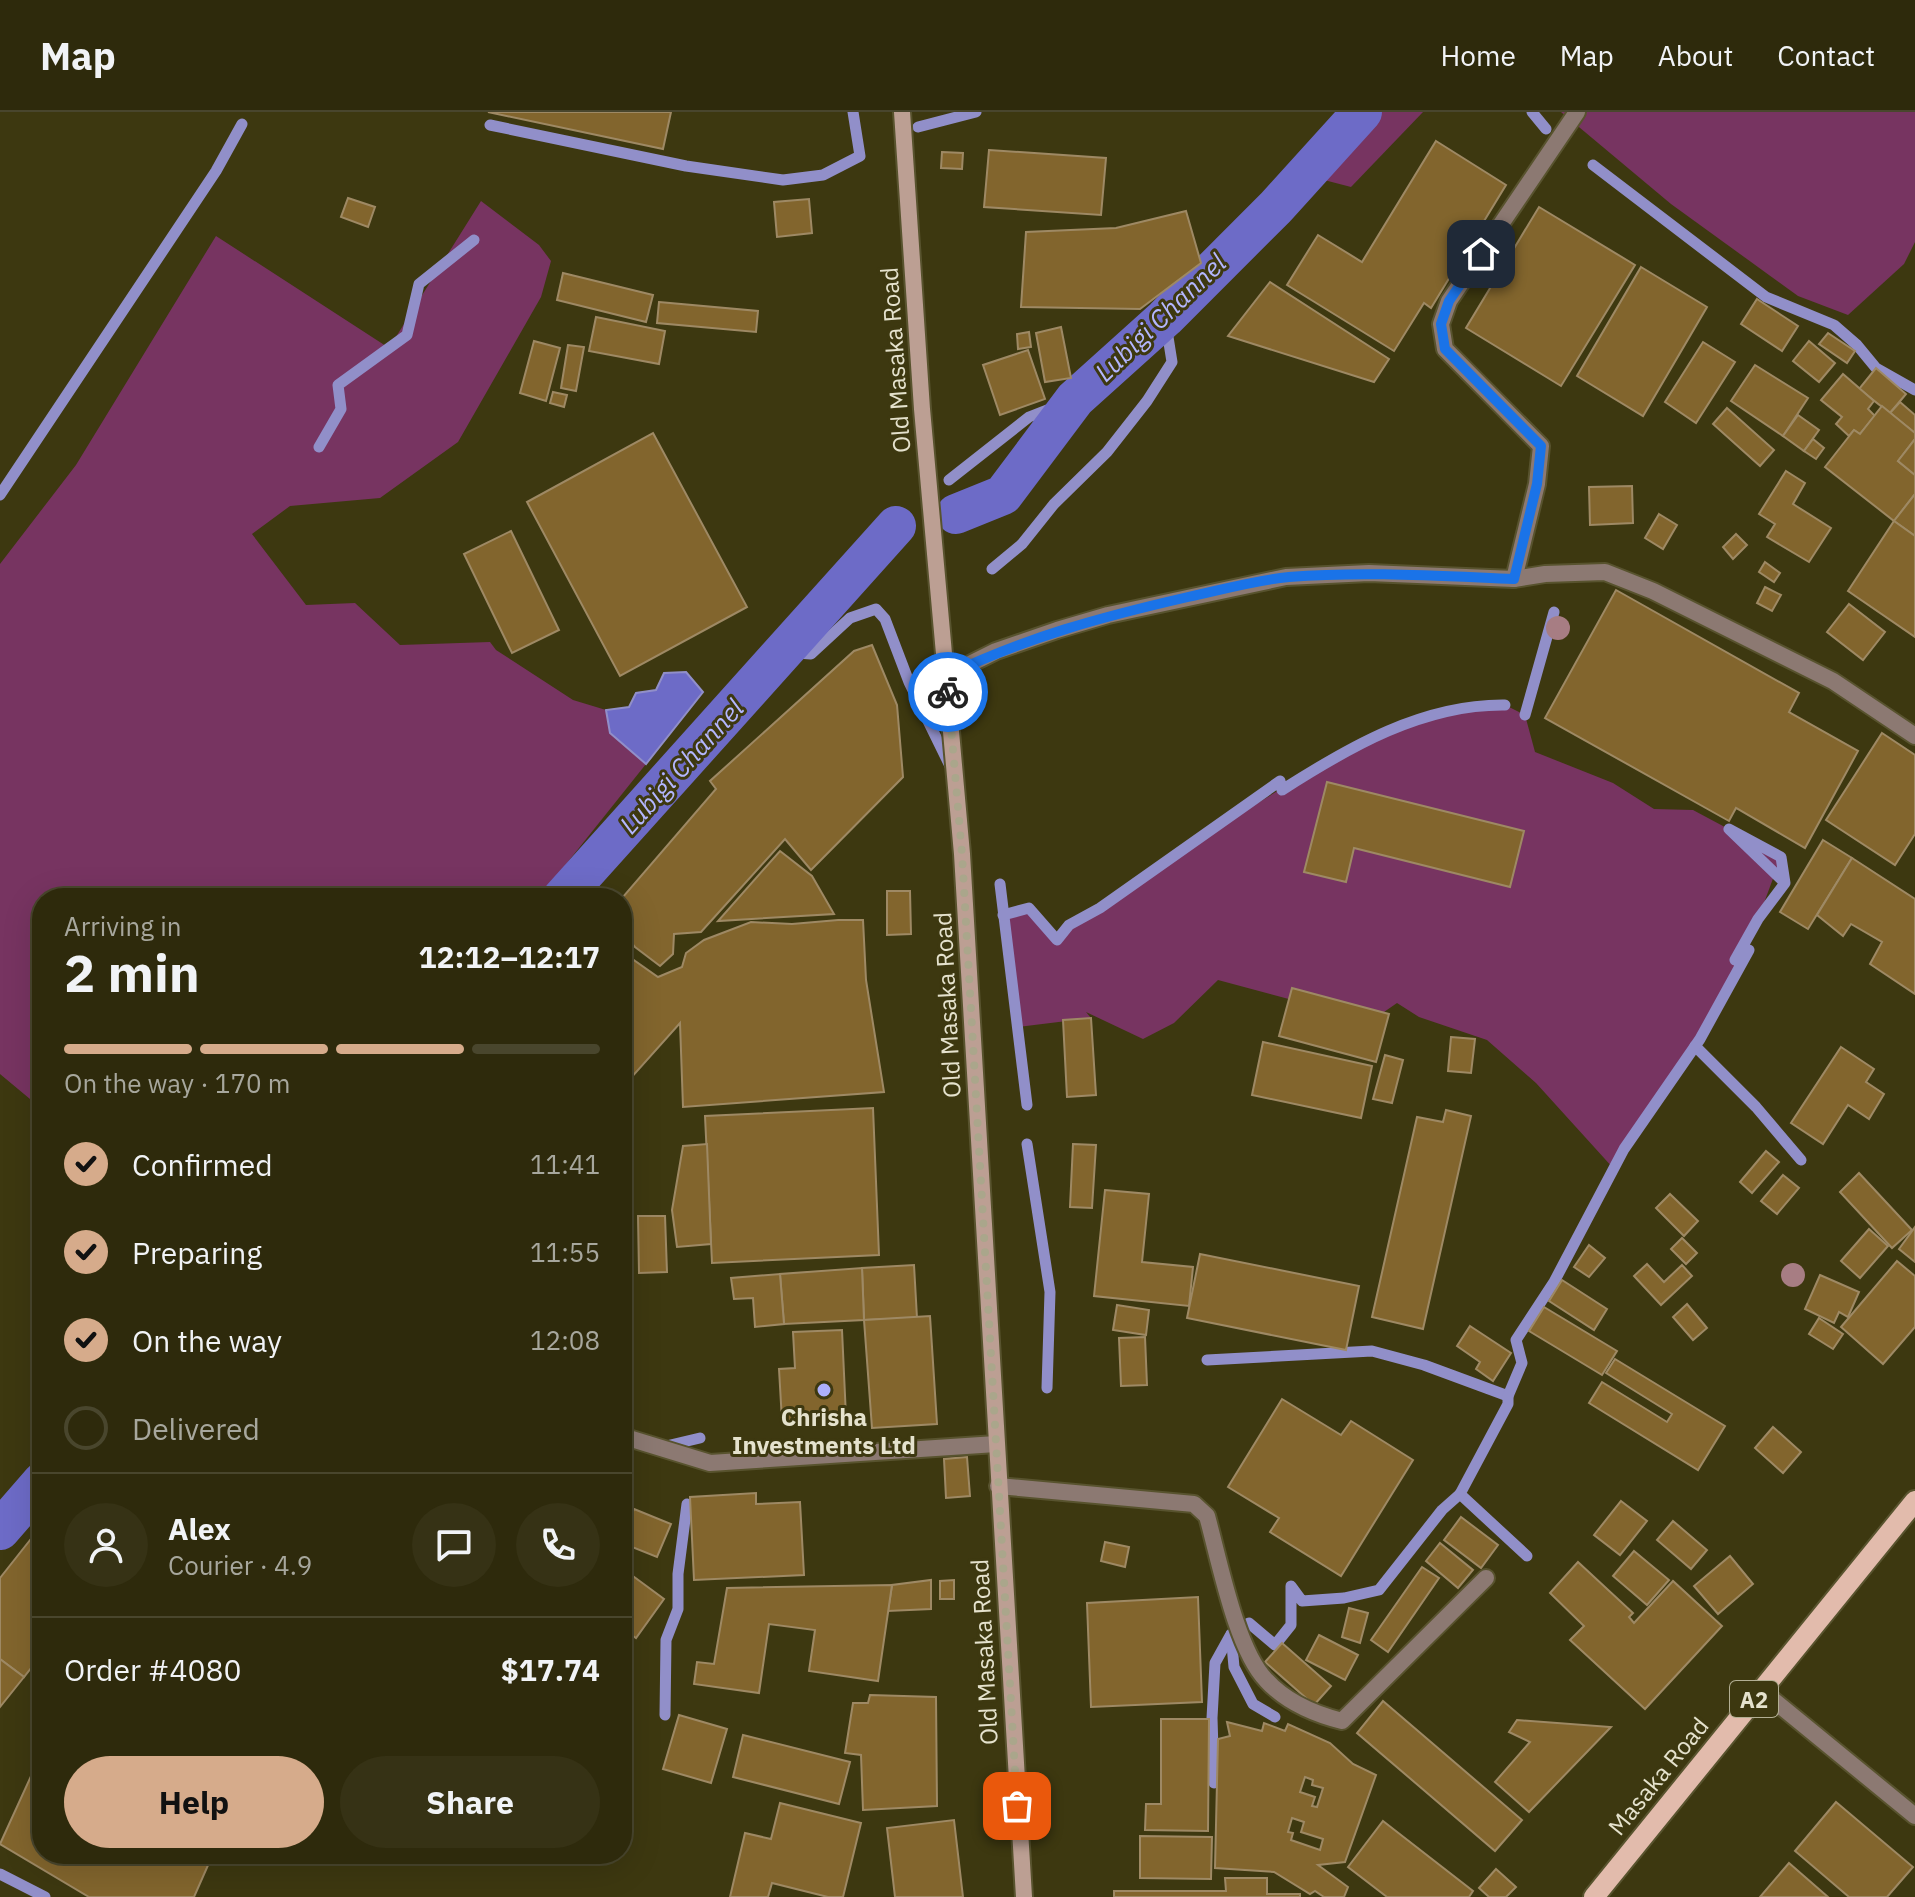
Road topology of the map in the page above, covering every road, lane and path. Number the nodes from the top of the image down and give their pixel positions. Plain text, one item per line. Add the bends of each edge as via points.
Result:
1 (902, 112) edge
2 (1577, 112) edge
3 (1514, 579) junction
4 (946, 676) junction
5 (1915, 736) edge
6 (632, 1439) edge
7 (996, 1444) junction
8 (998, 1486) junction
9 (1915, 1501) edge
10 (1486, 1578) dead end
11 (1761, 1690) junction
12 (1915, 1816) edge
13 (1024, 1897) edge
14 (1594, 1897) edge

1 - 4 main road, Old Masaka Road
2 - 3 street via 1449,301 1441,324 1445,349 1541,446
3 - 4 street via 1369,573 1286,577 1108,615 996,651
3 - 5 street via 1605,572 1833,681
4 - 7 main road, Old Masaka Road via 962,854
6 - 7 street via 710,1463
7 - 8 main road, Old Masaka Road
8 - 10 street via 1194,1504 1207,1516 1243,1641 1264,1678 1314,1715 1342,1721
8 - 13 main road, Old Masaka Road
9 - 11 main road, Masaka Road / A2
11 - 12 street
11 - 14 main road, Masaka Road / A2

